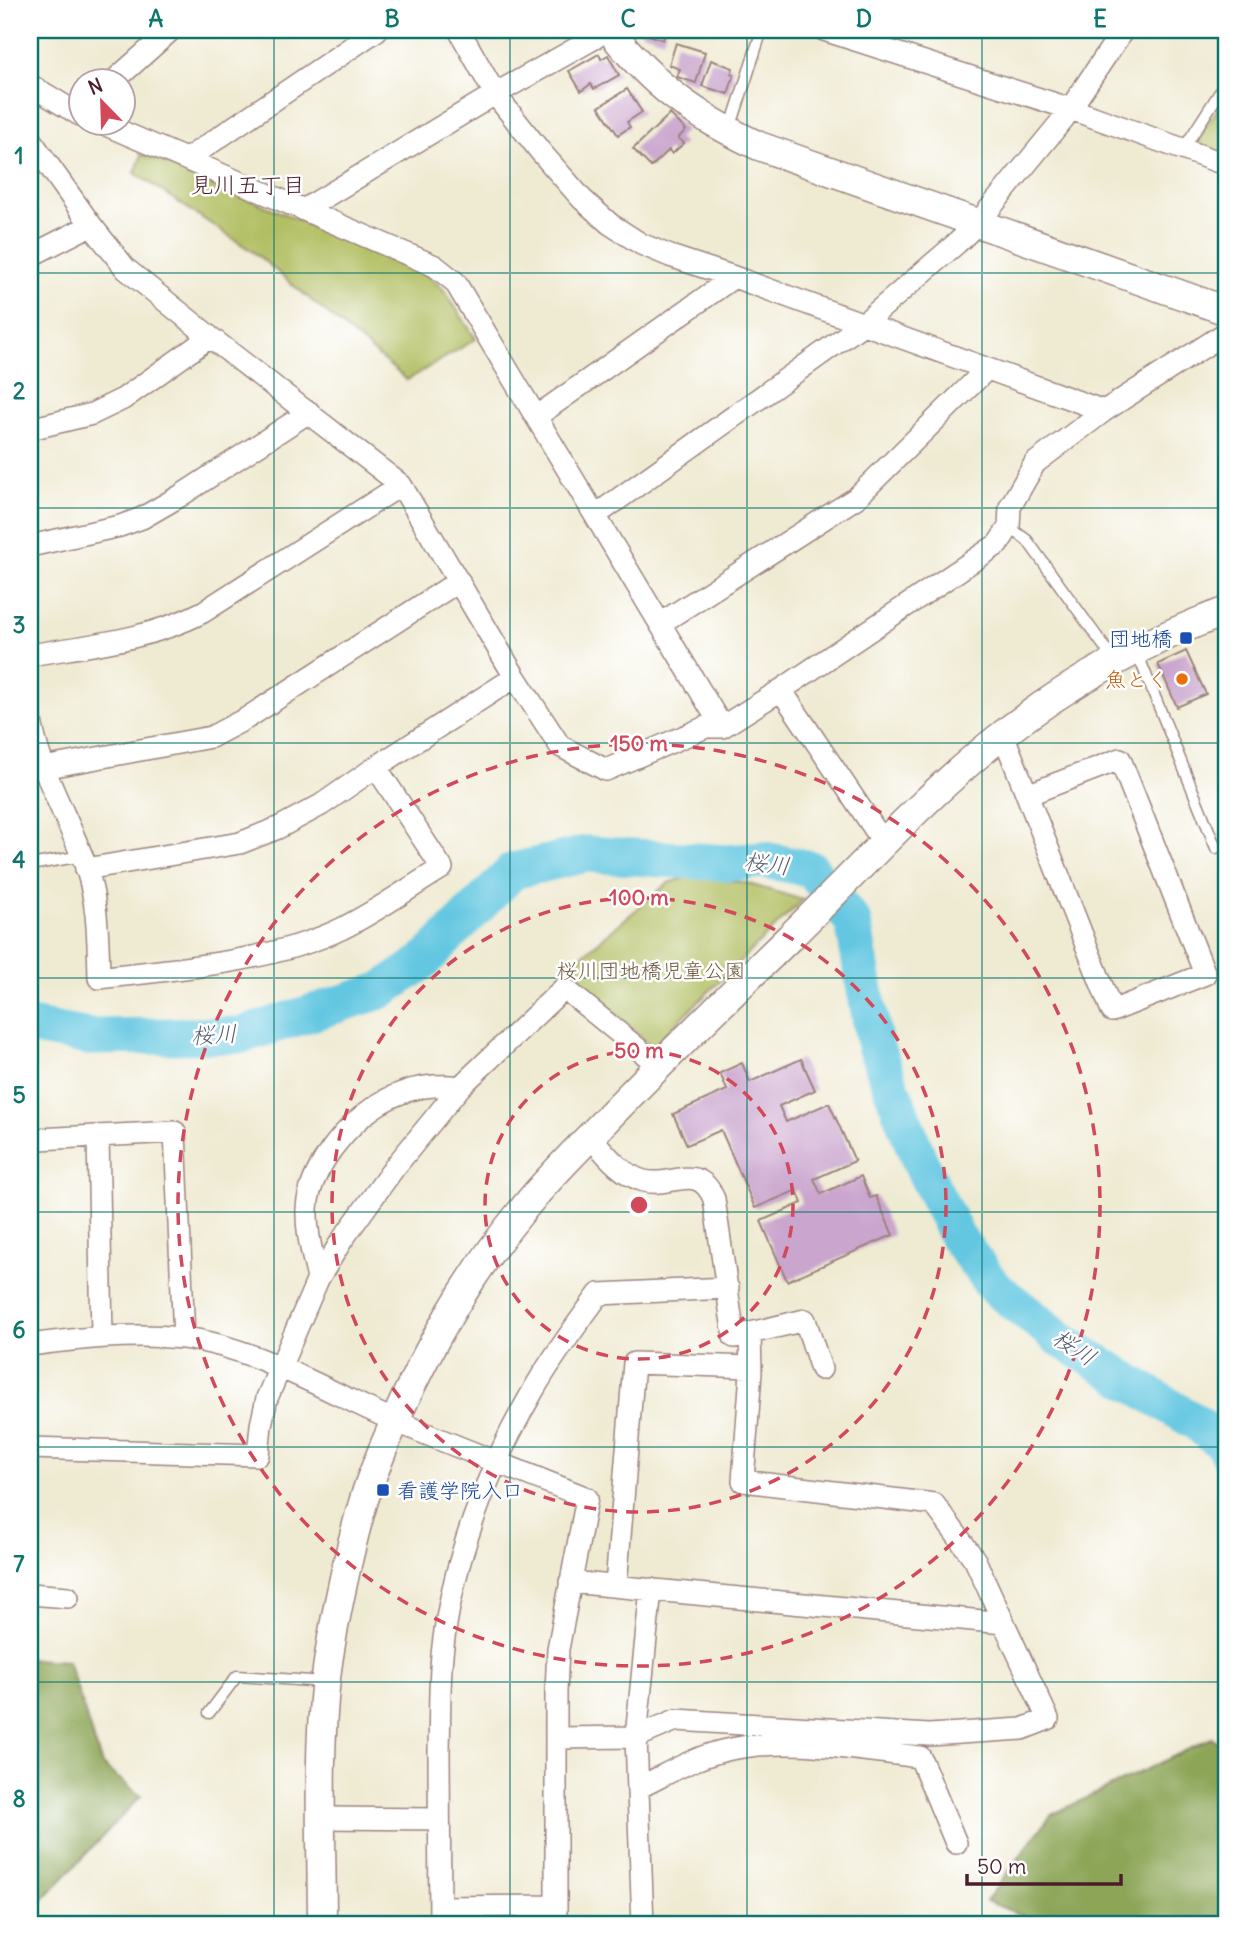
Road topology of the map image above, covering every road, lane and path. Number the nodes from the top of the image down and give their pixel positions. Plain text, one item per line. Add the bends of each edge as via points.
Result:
1 (171, 30) edge
2 (377, 30) edge
3 (459, 30) edge
4 (607, 30) edge
5 (762, 30) edge
6 (824, 30) edge
7 (1124, 30) edge
8 (131, 66) edge
9 (1227, 81) edge
10 (30, 85) edge
11 (495, 93) junction
12 (66, 106) edge
13 (1071, 109) junction
14 (729, 132) junction
15 (132, 136) edge
16 (30, 139) edge
17 (1184, 148) junction
18 (187, 159) junction
19 (1227, 165) edge
20 (305, 209) junction
21 (978, 223) junction
22 (91, 225) junction
23 (30, 256) edge
24 (734, 277) junction
25 (1227, 312) edge
26 (863, 324) junction
27 (1227, 332) edge
28 (209, 337) junction
29 (987, 369) junction
30 (1104, 411) junction
31 (309, 412) junction
32 (537, 416) junction
33 (30, 429) edge
34 (401, 485) junction
35 (596, 515) junction
36 (1009, 527) junction
37 (30, 546) edge
38 (459, 581) junction
39 (1227, 611) edge
40 (661, 623) junction
41 (30, 654) edge
42 (1125, 655) junction
43 (515, 677) junction
44 (781, 690) junction
45 (30, 715) edge
46 (722, 727) junction
47 (1003, 734) junction
48 (376, 767) junction
49 (43, 768) junction
50 (1027, 795) junction
51 (884, 843) junction
52 (1216, 848) dead end
53 (84, 862) junction
54 (30, 865) edge
55 (658, 1065) junction
56 (460, 1087) junction
57 (98, 1136) junction
58 (590, 1136) junction
59 (38, 1139) dead end
60 (318, 1279) junction
61 (728, 1288) junction
62 (750, 1333) junction
63 (102, 1336) junction
64 (184, 1338) junction
65 (30, 1345) edge
66 (751, 1367) junction
67 (279, 1368) junction
68 (821, 1368) dead end
69 (395, 1420) junction
70 (30, 1448) edge
71 (498, 1462) junction
72 (570, 1582) junction
73 (616, 1586) junction
74 (651, 1589) junction
75 (30, 1594) edge
76 (68, 1597) dead end
77 (1004, 1623) junction
78 (326, 1682) junction
79 (209, 1713) dead end
80 (636, 1737) junction
81 (556, 1738) junction
82 (638, 1788) junction
83 (322, 1818) junction
84 (439, 1819) junction
85 (956, 1843) dead end
86 (440, 1916) edge
87 (556, 1916) edge
88 (322, 1925) edge
89 (643, 1925) edge

1 - 8 street
2 - 18 street
3 - 11 street
4 - 11 street
4 - 14 street via 664,88
5 - 14 lane
6 - 13 street
7 - 13 street
9 - 17 lane
10 - 12 street
11 - 20 street
11 - 24 street via 540,151 610,224 641,244
13 - 17 street
13 - 21 street
14 - 21 street
15 - 18 street
16 - 22 street
17 - 19 street
18 - 20 street
20 - 32 street via 435,266 455,282
21 - 25 street
21 - 26 street
22 - 23 street
22 - 28 street via 126,269
24 - 26 street
24 - 32 street
26 - 29 street
26 - 35 street
27 - 30 street
28 - 31 street
28 - 33 street via 123,399 92,414
29 - 30 street
29 - 40 street via 856,498
30 - 36 street via 1035,463 1010,506
31 - 34 street
31 - 37 street via 142,518
32 - 35 street
34 - 38 street
34 - 41 street via 177,626 150,635
35 - 40 street
36 - 42 lane via 1027,540
36 - 44 street via 998,544
38 - 43 street
38 - 49 street via 211,737
39 - 42 street
40 - 46 street
42 - 47 street
42 - 52 lane
43 - 46 street via 559,746 606,770 706,727
43 - 48 street
44 - 46 street
44 - 51 street
45 - 49 street
47 - 50 street
47 - 51 street
48 - 53 street via 321,805 240,843
48 - 53 street via 442,868 341,929 293,947 192,967 99,978 98,916
49 - 53 street
50 - 50 street via 1112,1011 1205,974 1121,759
51 - 55 street
53 - 54 lane
55 - 56 street via 564,988
55 - 58 street
56 - 60 street via 387,1179
56 - 60 street via 442,1084 396,1095 365,1112 342,1136 318,1169 307,1208
57 - 59 street
57 - 63 street
57 - 64 street via 175,1132
58 - 61 street via 621,1170 642,1181 690,1177 709,1188
58 - 69 street via 560,1165 484,1261 447,1319
60 - 67 street
61 - 62 street via 734,1337
61 - 71 street via 599,1294 533,1391
62 - 66 street
62 - 68 street via 805,1320
63 - 64 street
63 - 65 street
64 - 67 street
66 - 73 street via 634,1363
66 - 77 street via 743,1482 934,1504 975,1560
67 - 69 street
67 - 70 street via 264,1412 258,1455
69 - 71 street
69 - 78 street via 353,1538
71 - 72 street via 587,1498
71 - 84 street via 469,1532 447,1618 440,1702
72 - 73 street
72 - 81 street via 558,1649
73 - 74 street
74 - 77 street
74 - 80 street
75 - 76 street
77 - 80 street via 1048,1719 1041,1724 929,1735 676,1720
78 - 79 lane via 237,1676
78 - 83 street
80 - 81 street
80 - 82 street
81 - 87 street
82 - 85 street via 720,1751 755,1745 788,1743 920,1757
82 - 89 street
83 - 84 street
83 - 88 street
84 - 86 street
86 - 87 street

